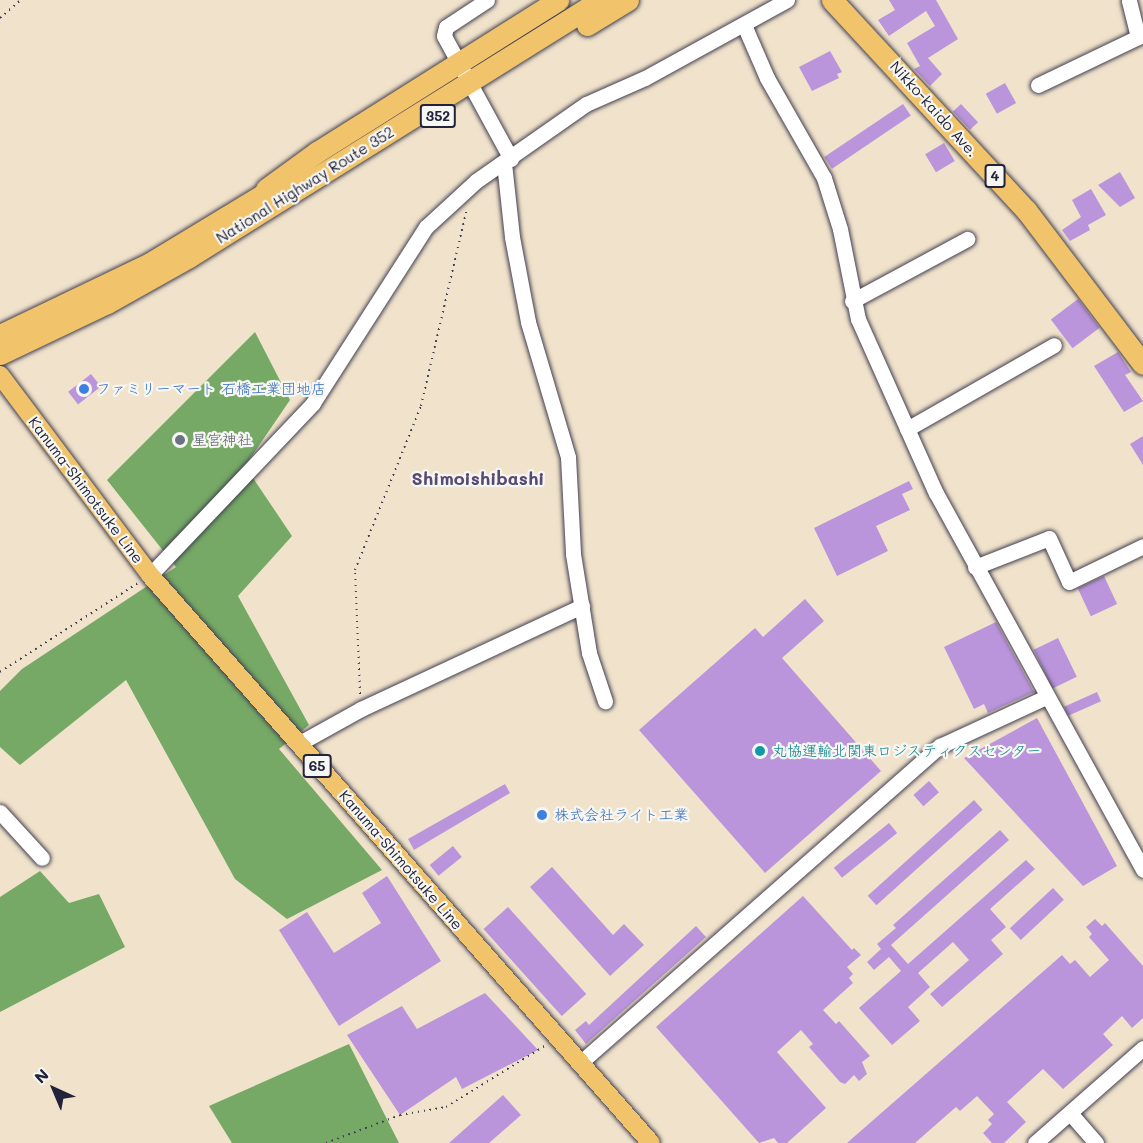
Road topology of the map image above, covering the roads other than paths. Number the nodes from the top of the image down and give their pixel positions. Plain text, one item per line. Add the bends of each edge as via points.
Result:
1 (487, 0) edge
2 (558, 0) edge
3 (628, 0) edge
4 (787, 0) edge
5 (832, 0) edge
6 (1129, 0) edge
7 (592, 1) edge
8 (744, 25) junction
9 (466, 77) junction
10 (1038, 85) dead end
11 (508, 161) junction
12 (239, 218) junction
13 (968, 239) dead end
14 (185, 251) junction
15 (852, 301) junction
16 (0, 334) edge
17 (1054, 345) dead end
18 (0, 354) edge
19 (1143, 364) edge
20 (0, 375) edge
21 (907, 429) junction
22 (1143, 546) edge
23 (975, 567) junction
24 (150, 575) junction
25 (582, 606) junction
26 (1046, 697) junction
27 (605, 701) dead end
28 (298, 744) junction
29 (0, 812) edge
30 (42, 858) dead end
31 (1143, 870) edge
32 (1143, 1048) edge
33 (580, 1063) junction
34 (1070, 1113) junction
35 (651, 1143) edge
36 (1035, 1143) edge
37 (1096, 1143) edge

1 - 9 street via 444,29
2 - 9 highway, 352
3 - 9 highway, 352
4 - 8 street
5 - 19 highway, Nikko-kaido Ave. / 4 via 1026,210
6 - 10 street via 1138,37
7 - 9 highway, 352
8 - 11 street via 586,104
8 - 15 street via 767,78 824,178 840,229
9 - 11 street
9 - 12 highway, 352 via 317,152
9 - 12 highway, 352 via 326,186
11 - 24 street via 472,185 426,227 313,403
11 - 25 street via 512,237 528,322 568,457 573,554
12 - 14 highway, National Highway Route 352 / 352
13 - 15 street
14 - 16 highway, National Highway Route 352 / 352
14 - 18 highway, National Highway Route 352 / 352 via 107,303
15 - 21 street
17 - 21 street
20 - 24 main road, Kanuma-Shimotsuke Line / 65
21 - 23 street
22 - 23 street via 1069,582 1049,538
23 - 26 street
24 - 28 main road, Kanuma-Shimotsuke Line / 65
25 - 27 street via 589,653
25 - 28 street via 361,709
26 - 31 street
26 - 33 street via 940,746
28 - 33 main road, Kanuma-Shimotsuke Line / 65
29 - 30 street
32 - 34 street
33 - 35 main road, Kanuma-Shimotsuke Line / 65
34 - 36 street
34 - 37 street

